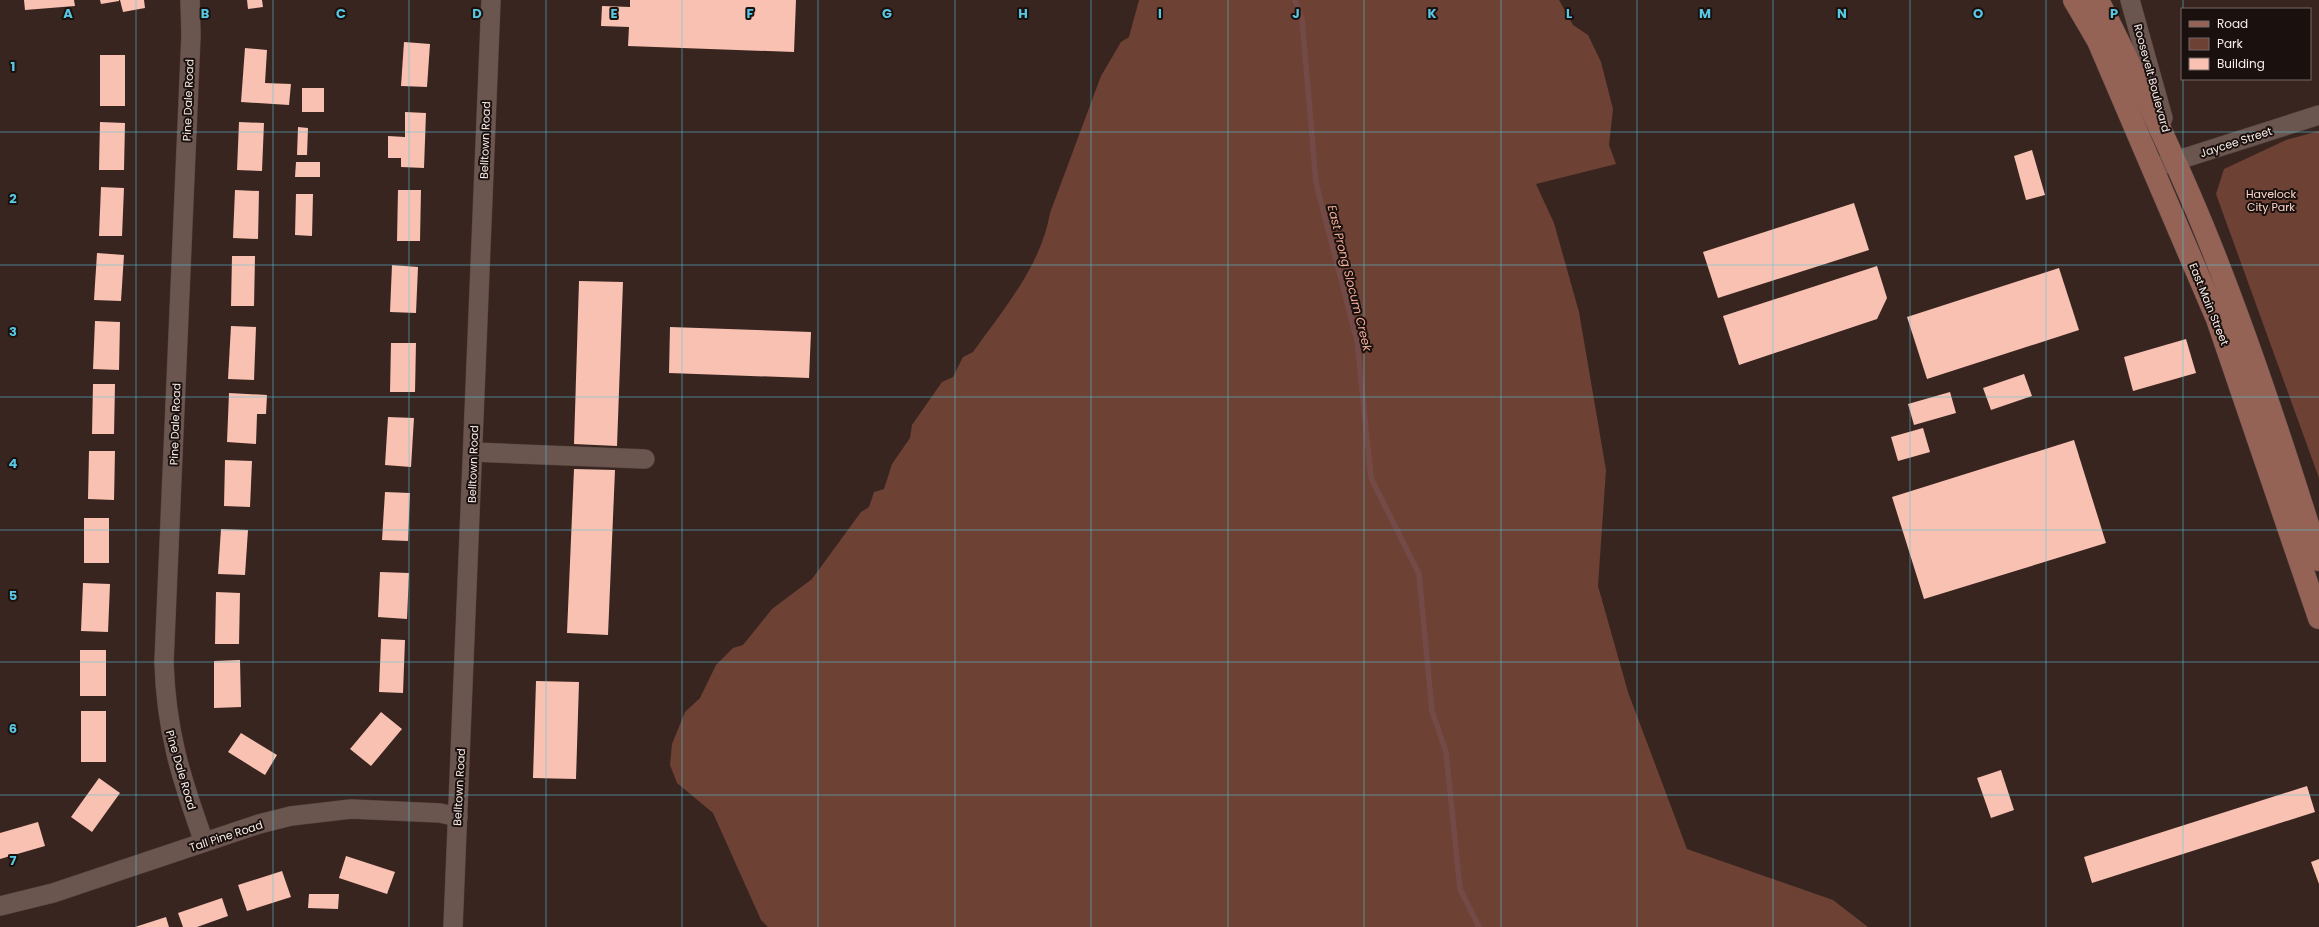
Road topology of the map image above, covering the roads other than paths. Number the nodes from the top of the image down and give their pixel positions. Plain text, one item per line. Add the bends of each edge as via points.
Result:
1 (190, 0) edge
2 (491, 0) edge
3 (2074, 0) edge
4 (2098, 0) edge
5 (2130, 0) edge
6 (2319, 115) edge
7 (2174, 159) junction
8 (2153, 168) junction
9 (473, 452) junction
10 (645, 459) dead end
11 (2319, 560) edge
12 (2319, 618) edge
13 (458, 817) junction
14 (204, 842) junction
15 (0, 906) edge
16 (453, 927) edge

1 - 14 street, Pine Dale Road via 191,35 164,662 165,696 172,742
2 - 9 street, Belltown Road
3 - 8 main road, East Main Street via 2098,41
4 - 7 main road, East Main Street
5 - 7 street, Roosevelt Boulevard
6 - 7 street, Jaycee Street
7 - 8 street, Jaycee Street
7 - 11 main road, East Main Street via 2213,251 2249,348
8 - 12 main road, East Main Street via 2217,319
9 - 10 street
9 - 13 street, Belltown Road
13 - 14 street, Tall Pine Road via 440,813 351,809 322,811 259,824
13 - 16 street, Belltown Road
14 - 15 street, Tall Pine Road via 53,893

